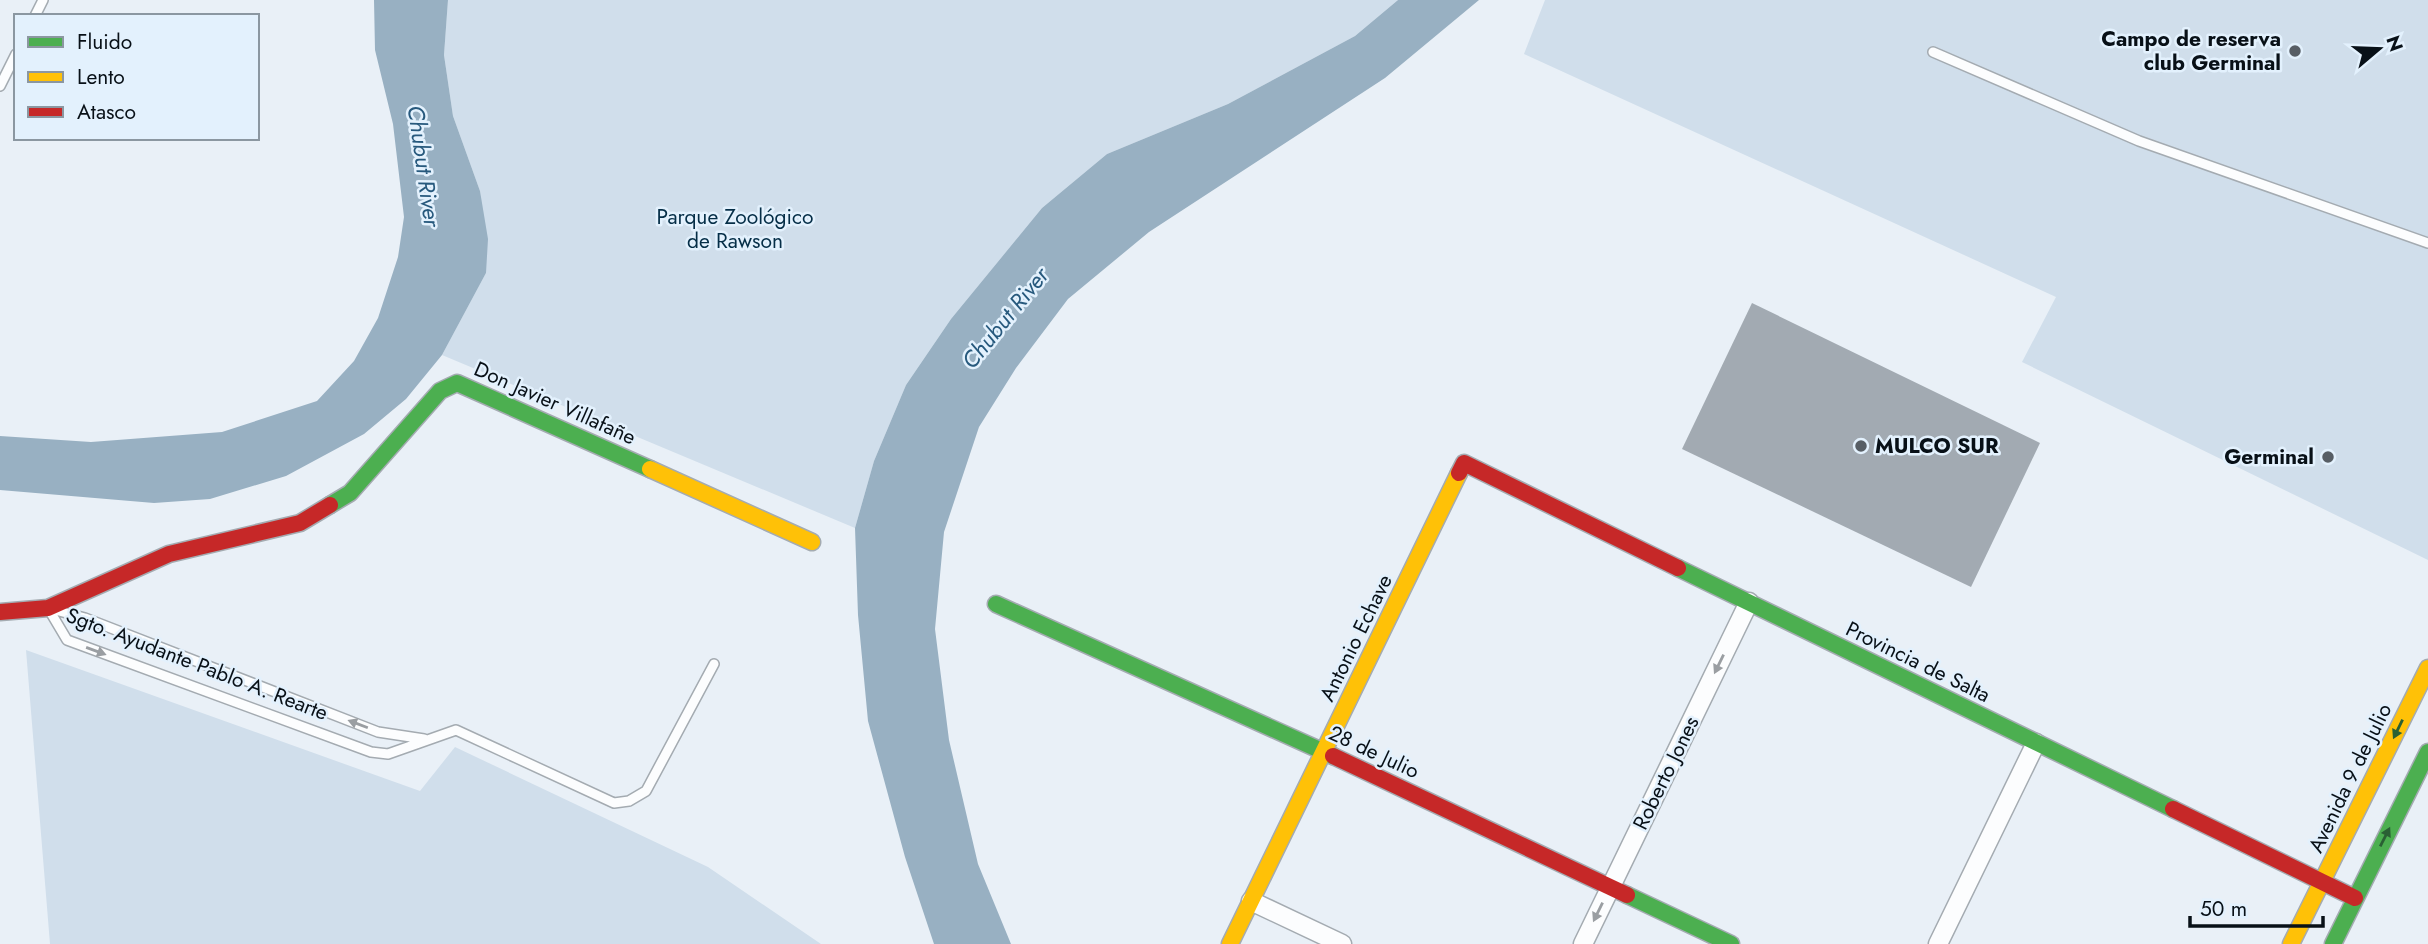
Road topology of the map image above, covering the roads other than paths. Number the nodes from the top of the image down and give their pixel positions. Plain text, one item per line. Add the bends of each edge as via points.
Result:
1 (1933, 52) dead end
2 (14, 58) edge
3 (0, 86) edge
4 (2428, 243) edge
5 (1464, 463) joint
6 (812, 542) dead end
7 (1749, 602) junction
8 (996, 604) dead end
9 (48, 608) junction
10 (0, 612) edge
11 (714, 664) dead end
12 (2428, 668) edge
13 (424, 739) junction
14 (2036, 743) junction
15 (1325, 752) junction
16 (2428, 752) edge
17 (2322, 882) junction
18 (1611, 887) junction
19 (2355, 898) junction
20 (1251, 901) junction
21 (1230, 944) edge
22 (1342, 944) edge
23 (1583, 944) edge
24 (1731, 944) edge
25 (1938, 944) edge
26 (2291, 944) edge
27 (2333, 944) edge

1 - 4 lane via 2139,141
2 - 3 lane
5 - 7 street, Provincia de Salta
5 - 15 street, Antonio Echave
6 - 9 street, Don Javier Villafañe via 457,383 440,391 350,493 327,509 300,523 145,562 106,585
7 - 14 street, Provincia de Salta
7 -> 18 street, Roberto Jones
8 - 15 street, 28 de Julio
9 - 10 street, Don Javier Villafañe
13 -> 9 lane, Sgto. Ayudante Pablo A. Rearte via 379,732 85,618
9 -> 13 lane, Sgto. Ayudante Pablo A. Rearte via 67,640 371,752 388,754
11 - 13 lane via 646,791 629,801 614,803 456,730
12 -> 17 street, Avenida 9 de Julio
14 - 17 street, Provincia de Salta
14 - 25 street
15 - 18 street, 28 de Julio
15 - 20 street, Antonio Echave
19 -> 16 street
17 - 19 street, Provincia de Salta
17 - 26 street, Avenida 9 de Julio
18 -> 23 street, Roberto Jones
18 - 24 street, 28 de Julio
19 - 27 street
20 - 21 street, Antonio Echave
20 - 22 street

